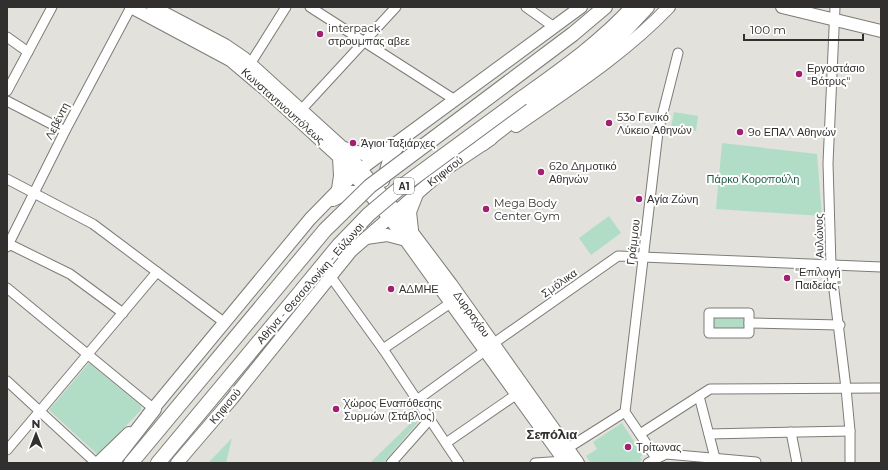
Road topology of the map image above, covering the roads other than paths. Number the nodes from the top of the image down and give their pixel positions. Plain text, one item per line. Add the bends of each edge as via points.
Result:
1 (52, 7) edge
2 (131, 7) edge
3 (153, 7) edge
4 (286, 7) edge
5 (310, 7) edge
6 (396, 7) edge
7 (526, 7) edge
8 (581, 7) edge
9 (605, 7) edge
10 (633, 7) edge
11 (647, 7) edge
12 (669, 7) edge
13 (782, 7) edge
14 (835, 7) edge
15 (834, 21) junction
16 (554, 27) junction
17 (881, 31) edge
18 (7, 37) edge
19 (365, 41) junction
20 (28, 52) junction
21 (678, 53) dead end
22 (248, 68) junction
23 (7, 91) edge
24 (454, 100) junction
25 (7, 101) edge
26 (302, 109) junction
27 (65, 131) junction
28 (407, 135) junction
29 (482, 144) junction
30 (384, 151) junction
31 (341, 152) junction
32 (358, 171) junction
33 (436, 177) junction
34 (7, 178) edge
35 (338, 189) junction
36 (368, 192) junction
37 (35, 193) junction
38 (381, 193) junction
39 (417, 193) junction
40 (317, 212) junction
41 (392, 214) junction
42 (410, 237) junction
43 (366, 238) junction
44 (8, 246) edge
45 (351, 251) junction
46 (643, 256) junction
47 (832, 266) junction
48 (881, 267) edge
49 (157, 272) junction
50 (331, 277) junction
51 (7, 288) edge
52 (452, 302) junction
53 (123, 313) junction
54 (225, 323) junction
55 (749, 323) junction
56 (840, 325) junction
57 (490, 346) junction
58 (383, 349) junction
59 (88, 354) junction
60 (7, 381) edge
61 (846, 388) junction
62 (881, 388) edge
63 (517, 394) junction
64 (699, 396) junction
65 (417, 400) junction
66 (154, 409) junction
67 (40, 411) junction
68 (625, 412) junction
69 (430, 419) junction
70 (850, 431) junction
71 (791, 432) junction
72 (640, 434) junction
73 (709, 434) junction
74 (446, 443) junction
75 (568, 448) junction
76 (7, 450) edge
77 (715, 460) edge
78 (160, 461) edge
79 (652, 461) edge
80 (565, 462) edge
81 (756, 462) dead end
82 (97, 463) edge
83 (112, 463) edge
84 (131, 463) edge
85 (177, 463) edge
86 (391, 463) edge
87 (459, 463) edge
88 (534, 463) edge
89 (578, 463) edge
90 (797, 463) edge
91 (850, 463) edge

1 - 20 street
2 - 22 main road, Κωνσταντινουπόλεως
2 - 27 street, Λεβέντη
3 - 22 main road, Κωνσταντινουπόλεως via 225,45
4 - 22 street
5 - 19 street
6 - 19 street
7 - 16 street
8 - 16 main road
9 - 84 highway, Αθήνα - Θεσσαλονίκη - Εύζωνοι / Α1, bridge via 354,200 325,230
10 - 78 highway, Αθήνα - Θεσσαλονίκη - Εύζωνοι / Α1, bridge via 586,51 369,214 339,245
11 - 29 highway via 618,38
12 - 29 main road, Κηφισού via 644,31 577,85 511,129
13 - 15 main road
14 - 15 street, Αυλώνος
15 - 17 main road
15 - 47 street, Αυλώνος via 828,164
16 - 24 main road
18 - 20 street
19 - 24 street
19 - 26 street
20 - 23 street
21 - 46 street, Γράμμου via 658,132
22 - 26 main road, Κωνσταντινουπόλεως
22 - 31 main road, Κωνσταντινουπόλεως
24 - 28 main road
25 - 27 street
26 - 31 main road, Κωνσταντινουπόλεως
27 - 37 street, Λεβέντη
28 - 30 main road
28 - 38 main road via 389,160
29 - 33 main road, Κηφισού
30 - 31 main road via 363,154
30 - 32 main road
31 - 32 main road, Κωνσταντινουπόλεως
31 - 35 main road
32 - 35 main road
32 - 36 main road
32 - 38 main road
33 - 38 main road
33 - 39 main road, Κηφισού
34 - 37 street
35 - 40 main road
36 - 38 main road
36 - 40 main road via 343,194
36 - 41 main road
36 - 45 main road via 369,207 366,221
37 - 44 street, Λεβέντη
37 - 49 street via 93,224
38 - 41 main road
39 - 41 main road, Κηφισού
39 - 42 main road via 410,212
40 - 54 main road
41 - 42 main road, Δυρραχίου
41 - 43 main road, Κηφισού
42 - 43 main road via 387,235
42 - 52 main road, Δυρραχίου
42 - 57 main road, Δυρραχίου
43 - 45 main road, Κηφισού
44 - 53 street via 70,274
45 - 50 main road, Κηφισού
46 - 47 street, Σμόλικα
46 - 57 street, Σμόλικα via 625,255 612,259
46 - 68 street, Γράμμου
47 - 48 street, Σμόλικα
47 - 56 street, Αυλώνος
49 - 53 street
49 - 54 street
50 - 58 street
50 - 85 main road, Κηφισού
51 - 59 street
52 - 57 main road, Δυρραχίου
52 - 58 street
53 - 59 street
54 - 66 main road
55 - 55 street via 749,313 709,313 709,333 749,333
55 - 56 street
56 - 61 street, Αυλώνος
57 - 63 main road, Δυρραχίου
57 - 65 street, Σμόλικα
57 - 75 main road, Δυρραχίου
58 - 65 street
59 - 66 street
59 - 67 street
60 - 67 street
61 - 62 street
61 - 64 street via 710,389
61 - 70 street, Αυλώνος
63 - 74 street
63 - 80 main road, Δυρραχίου
64 - 72 street
64 - 73 street
65 - 69 street
66 - 82 main road
66 - 83 highway
67 - 76 street
67 - 82 street
68 - 72 street
68 - 75 street
69 - 74 street
69 - 86 street
70 - 71 street
70 - 91 street, Αυλώνος
71 - 73 street
71 - 90 street
72 - 79 street
73 - 77 street
74 - 87 street
75 - 89 main road, Δυρραχίου
77 - 79 street via 666,454
77 - 81 street
80 - 88 street

